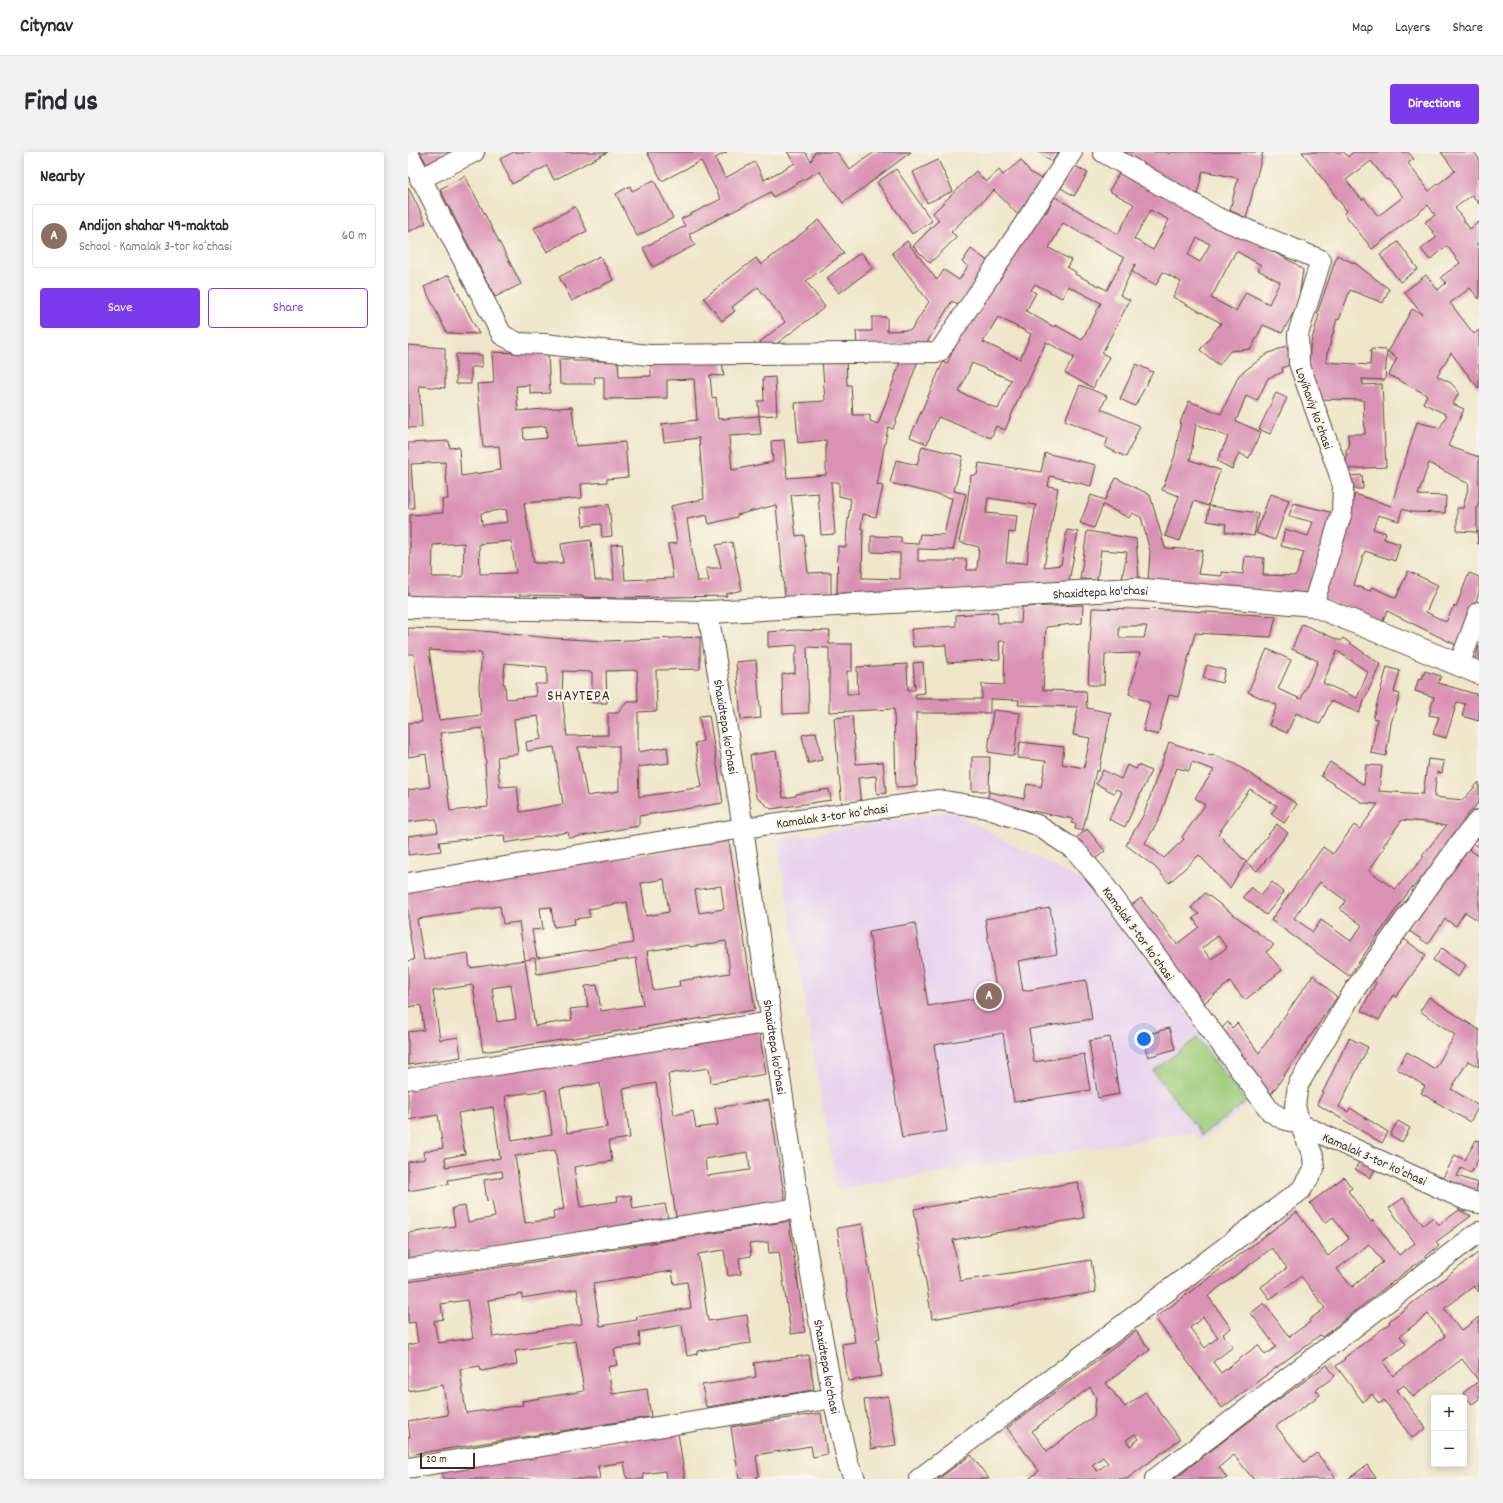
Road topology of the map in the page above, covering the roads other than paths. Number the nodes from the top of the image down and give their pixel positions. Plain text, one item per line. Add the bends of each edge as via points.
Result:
1 (474, 152) edge
2 (1072, 152) edge
3 (1103, 152) edge
4 (408, 153) edge
5 (420, 179) junction
6 (1313, 605) junction
7 (408, 607) edge
8 (708, 612) junction
9 (1479, 612) edge
10 (1459, 665) junction
11 (1479, 673) edge
12 (1479, 820) edge
13 (743, 828) junction
14 (408, 883) edge
15 (771, 1022) junction
16 (408, 1079) edge
17 (1300, 1124) junction
18 (1479, 1203) edge
19 (800, 1208) junction
20 (1479, 1232) edge
21 (408, 1269) edge
22 (833, 1398) junction
23 (408, 1468) edge
24 (855, 1479) edge
25 (919, 1479) edge
26 (1155, 1479) edge

1 - 5 street
2 - 5 street via 939,352 649,355 518,343 502,335
3 - 6 street, Loyihaviy koʻchasi via 1216,216 1321,260 1298,334 1298,363 1343,486 1342,512
4 - 5 street
6 - 8 street, Shaxidtepa ko'chasi via 1134,589
6 - 10 street, Shaxidtepa ko'chasi
7 - 8 street, Shaxidtepa ko'chasi
8 - 13 street, Shaxidtepa ko'chasi
9 - 10 street
10 - 11 street, Shaxidtepa ko'chasi
12 - 17 street via 1462,839 1355,989 1298,1085 1295,1106
13 - 14 street, Kamalak 3-tor koʻchasi
13 - 15 street, Shaxidtepa ko'chasi
13 - 17 street, Kamalak 3-tor koʻchasi via 939,800 986,808 1037,825 1075,850 1102,882 1271,1112
15 - 16 street
15 - 19 street, Shaxidtepa ko'chasi
17 - 18 street, Kamalak 3-tor koʻchasi via 1466,1200
17 - 25 street via 1313,1156 1314,1169 1301,1190
19 - 21 street
19 - 22 street, Shaxidtepa ko'chasi
20 - 26 street
22 - 23 street
22 - 24 street, Shaxidtepa ko'chasi via 848,1464

